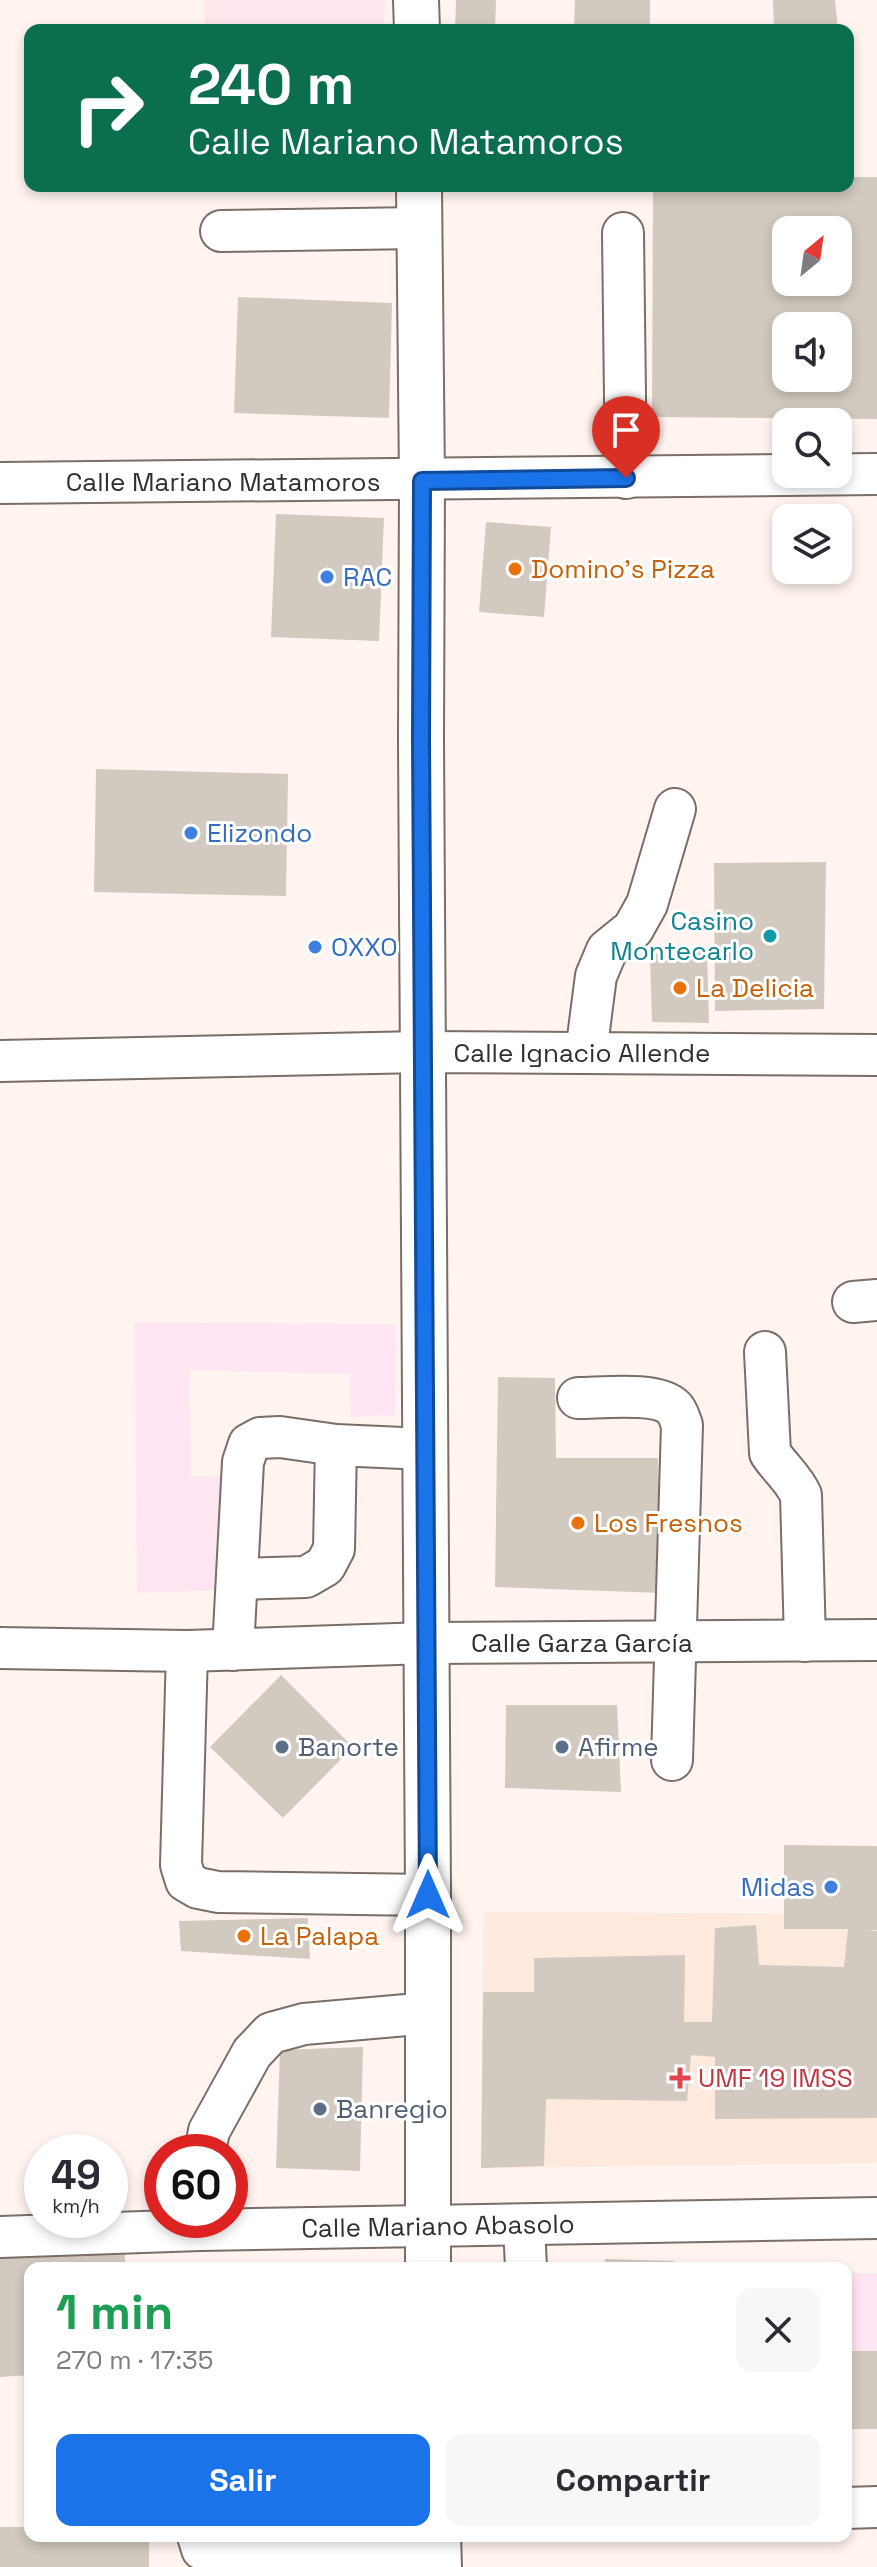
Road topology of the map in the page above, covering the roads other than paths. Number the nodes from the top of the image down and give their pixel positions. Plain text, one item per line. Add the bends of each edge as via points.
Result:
1 (416, 0) edge
2 (417, 24) edge
3 (419, 207) edge
4 (221, 231) dead end
5 (623, 233) dead end
6 (877, 474) edge
7 (626, 478) junction
8 (422, 481) junction
9 (0, 483) edge
10 (675, 809) dead end
11 (422, 1052) junction
12 (586, 1053) junction
13 (877, 1055) edge
14 (0, 1061) edge
15 (765, 1352) dead end
16 (578, 1398) dead end
17 (336, 1445) junction
18 (425, 1449) junction
19 (237, 1579) junction
20 (877, 1640) edge
21 (805, 1641) junction
22 (427, 1643) junction
23 (676, 1643) junction
24 (0, 1648) edge
25 (233, 1650) junction
26 (187, 1651) junction
27 (672, 1760) dead end
28 (428, 1895) junction
29 (429, 2013) junction
30 (208, 2134) edge
31 (877, 2218) edge
32 (524, 2225) junction
33 (144, 2228) edge
34 (248, 2230) edge
35 (0, 2237) edge
36 (427, 2247) edge
37 (526, 2262) edge
38 (877, 2507) edge
39 (852, 2508) edge
40 (200, 2542) edge
41 (439, 2552) edge

1 - 2 main road
3 - 4 street
3 - 8 main road
5 - 7 street
6 - 7 street, Calle Mariano Matamoros
7 - 8 street, Calle Mariano Matamoros
8 - 9 street, Calle Mariano Matamoros
8 - 11 main road
10 - 12 street via 647,904 633,929 607,950 596,976
11 - 12 street, Calle Ignacio Allende
11 - 14 street, Calle Ignacio Allende
11 - 18 main road
12 - 13 street, Calle Ignacio Allende
15 - 21 street via 770,1453 801,1495
16 - 23 street via 648,1397 676,1409 682,1425
17 - 18 street
17 - 19 street via 334,1549 325,1566 306,1577
17 - 19 street via 280,1437 249,1444 243,1462
18 - 22 main road
19 - 25 street
20 - 21 street, Calle Garza García
21 - 23 street, Calle Garza García
22 - 23 street, Calle Garza García
22 - 25 street, Calle Garza García
22 - 28 main road
23 - 27 street
24 - 26 street, Calle Garza García
25 - 26 street, Calle Garza García
26 - 28 street via 181,1865 186,1881 218,1892
28 - 29 main road
29 - 30 street via 304,2024 271,2033 252,2053
29 - 36 main road
31 - 32 street, Calle Mariano Abasolo
32 - 36 street, Calle Mariano Abasolo
32 - 37 street
33 - 35 street, Calle Mariano Abasolo
34 - 36 street, Calle Mariano Abasolo
38 - 39 street
40 - 41 street via 202,2549 238,2559

